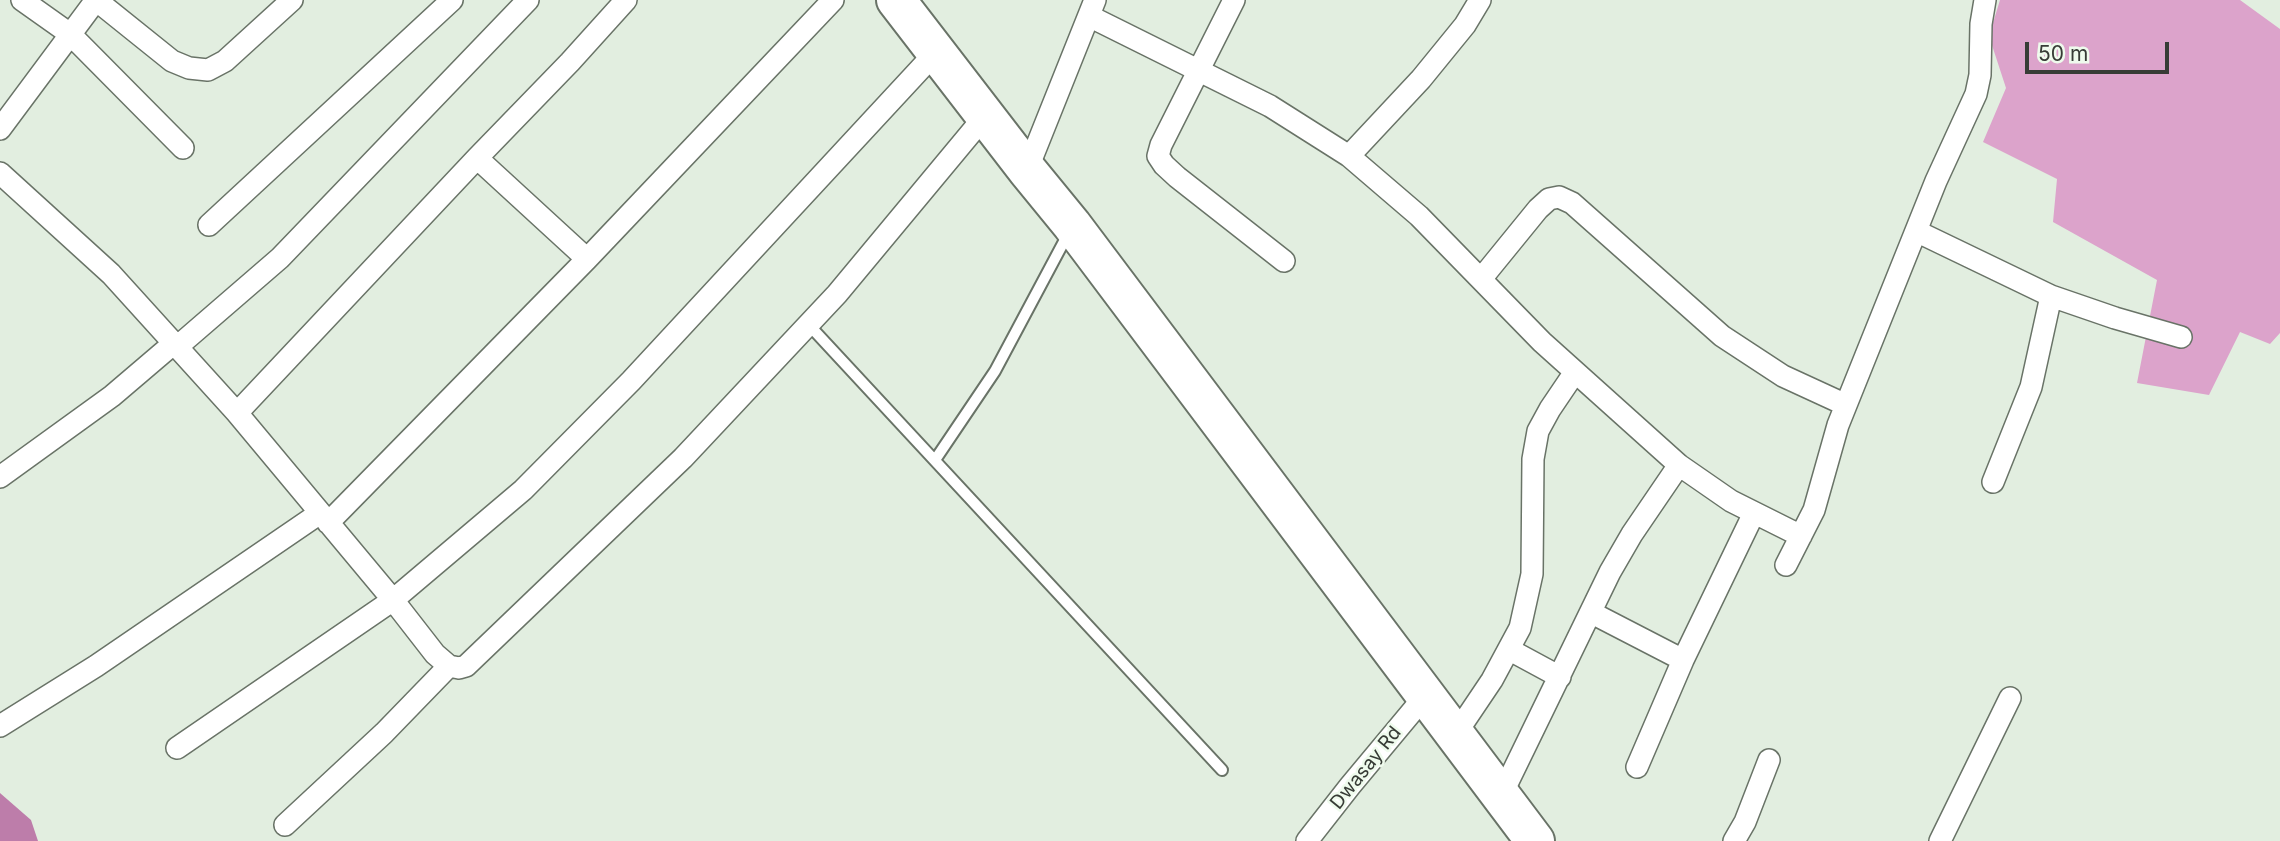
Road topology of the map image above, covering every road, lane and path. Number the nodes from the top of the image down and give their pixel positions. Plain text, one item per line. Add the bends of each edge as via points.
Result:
1 (22, 0) edge
2 (257, 0) edge
3 (292, 0) edge
4 (452, 0) edge
5 (528, 0) edge
6 (626, 0) edge
7 (833, 0) edge
8 (896, 0) edge
9 (1234, 0) edge
10 (1480, 0) edge
11 (1984, 0) edge
12 (1092, 8) edge
13 (272, 16) junction
14 (70, 34) junction
15 (936, 52) junction
16 (1199, 69) junction
17 (985, 116) junction
18 (0, 128) edge
19 (183, 148) dead end
20 (1349, 156) junction
21 (477, 158) junction
22 (1027, 170) junction
23 (0, 173) edge
24 (209, 225) dead end
25 (1072, 225) junction
26 (1916, 231) junction
27 (587, 259) junction
28 (1284, 261) dead end
29 (1481, 279) junction
30 (2051, 296) junction
31 (809, 325) junction
32 (2181, 337) dead end
33 (175, 346) junction
34 (1575, 372) junction
35 (1846, 405) junction
36 (237, 413) junction
37 (935, 460) junction
38 (1679, 465) junction
39 (0, 477) edge
40 (1993, 482) dead end
41 (1754, 513) junction
42 (324, 518) junction
43 (1801, 536) junction
44 (1786, 565) dead end
45 (393, 600) junction
46 (1592, 613) junction
47 (1510, 650) junction
48 (1683, 660) junction
49 (449, 666) junction
50 (1560, 677) junction
51 (1425, 696) junction
52 (2010, 698) dead end
53 (0, 726) edge
54 (1455, 735) junction
55 (177, 748) dead end
56 (1769, 760) dead end
57 (1637, 767) dead end
58 (1222, 770) dead end
59 (1502, 794) junction
60 (285, 825) dead end
61 (1307, 841) edge
62 (1535, 841) edge
63 (1734, 841) edge
64 (1940, 841) edge

1 - 14 street
2 - 13 street
3 - 13 street
4 - 24 street
5 - 33 street via 280,258
6 - 21 street
7 - 27 street
8 - 15 highway
9 - 16 street
10 - 20 street via 1421,79
11 - 26 street via 1979,83
12 - 16 street
12 - 22 street
13 - 14 street via 225,61 208,70 172,61 96,0
14 - 18 street
14 - 19 street
15 - 17 highway
15 - 45 street via 596,417 523,490
16 - 20 street via 1270,106
16 - 28 street via 1158,156 1177,177
17 - 22 highway
17 - 31 street
20 - 29 street via 1419,216
21 - 27 street
21 - 36 street
22 - 25 highway
23 - 33 street via 111,274
25 - 37 lane via 995,371
25 - 51 highway
26 - 30 street
26 - 35 street
27 - 42 street
29 - 34 street
29 - 35 street via 1538,209 1559,197 1722,336 1783,376
30 - 32 street
30 - 40 street via 2031,387
31 - 37 lane
31 - 49 street via 683,458 466,666
33 - 36 street
33 - 39 street
34 - 38 street
34 - 47 street via 1538,431 1533,459 1532,574
35 - 43 street via 1816,504
36 - 42 street
37 - 58 lane
38 - 41 street
38 - 46 street via 1632,534
41 - 43 street
41 - 48 street
42 - 45 street
42 - 53 street
43 - 44 street
45 - 49 street
45 - 55 street
46 - 48 street
46 - 50 street
47 - 50 street
47 - 54 street
48 - 57 street
49 - 60 street
50 - 59 street
51 - 54 highway
51 - 61 street, Dwasay Rd
52 - 64 street
54 - 59 highway
56 - 63 street
59 - 62 highway

